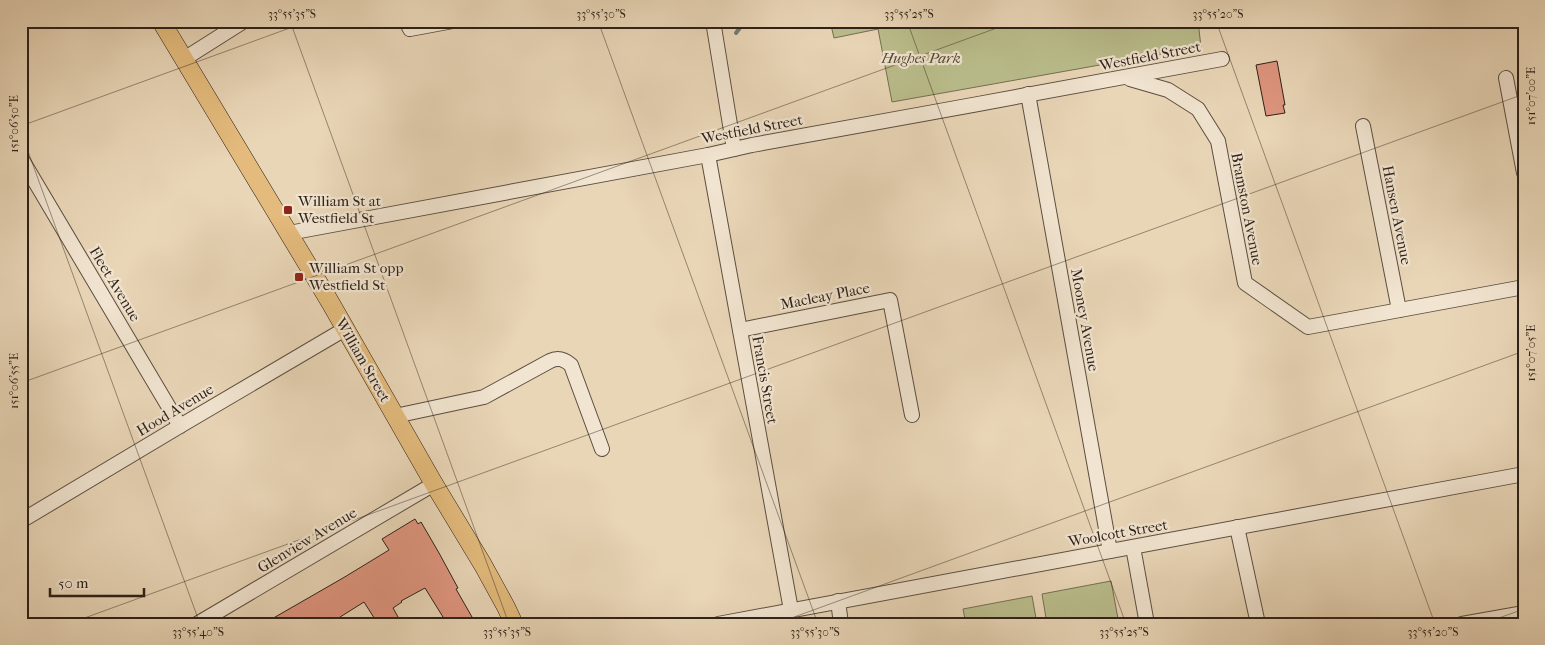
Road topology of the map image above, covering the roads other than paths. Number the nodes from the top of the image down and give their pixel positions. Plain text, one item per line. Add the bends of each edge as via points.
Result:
1 (161, 21) edge
2 (244, 21) edge
3 (406, 21) edge
4 (453, 21) edge
5 (713, 21) edge
6 (184, 59) junction
7 (1222, 59) dead end
8 (1126, 78) junction
9 (1506, 78) dead end
10 (1028, 94) junction
11 (1363, 126) dead end
12 (734, 148) junction
13 (708, 155) junction
14 (21, 158) edge
15 (1524, 173) edge
16 (289, 233) junction
17 (1524, 288) edge
18 (1399, 310) junction
19 (346, 330) junction
20 (740, 330) junction
21 (912, 415) dead end
22 (395, 416) junction
23 (180, 426) junction
24 (602, 449) dead end
25 (1524, 474) edge
26 (434, 484) junction
27 (21, 521) edge
28 (1237, 527) junction
29 (1133, 546) junction
30 (1110, 550) junction
31 (483, 565) junction
32 (838, 601) junction
33 (791, 610) junction
34 (1524, 613) edge
35 (725, 623) edge
36 (197, 624) edge
37 (514, 624) edge
38 (527, 624) edge
39 (841, 624) edge
40 (1147, 624) edge
41 (1258, 624) edge
42 (1462, 624) edge

1 - 6 main road, William Street
2 - 6 street
3 - 4 street via 410,28
5 - 12 street
6 - 16 main road, William Street
7 - 8 street, Westfield Street
8 - 10 street, Westfield Street
8 - 18 street, Bramston Avenue via 1168,90 1198,109 1218,141 1245,283 1308,327
9 - 15 street
10 - 12 street, Westfield Street
10 - 30 street, Mooney Avenue
11 - 18 street, Hansen Avenue
12 - 13 street, Westfield Street
13 - 16 street, Westfield Street
13 - 20 street, Francis Street
14 - 23 street, Fleet Avenue
16 - 19 main road, William Street
17 - 18 street, Bramston Avenue
19 - 22 main road, William Street
19 - 23 street, Hood Avenue
20 - 21 street, Macleay Place via 890,300
20 - 33 street, Francis Street
22 - 24 street via 484,397 555,358 562,359 571,365
22 - 26 main road, William Street
23 - 27 street, Hood Avenue
25 - 28 street, Woolcott Street
26 - 31 main road, William Street
26 - 36 street, Glenview Avenue
28 - 29 street, Woolcott Street
28 - 41 street
29 - 30 street, Woolcott Street
29 - 40 street
30 - 32 street, Woolcott Street
31 - 37 main road, William Street
31 - 38 main road via 497,574
32 - 33 street, Woolcott Street
32 - 39 street
33 - 35 street, Woolcott Street
34 - 42 street

